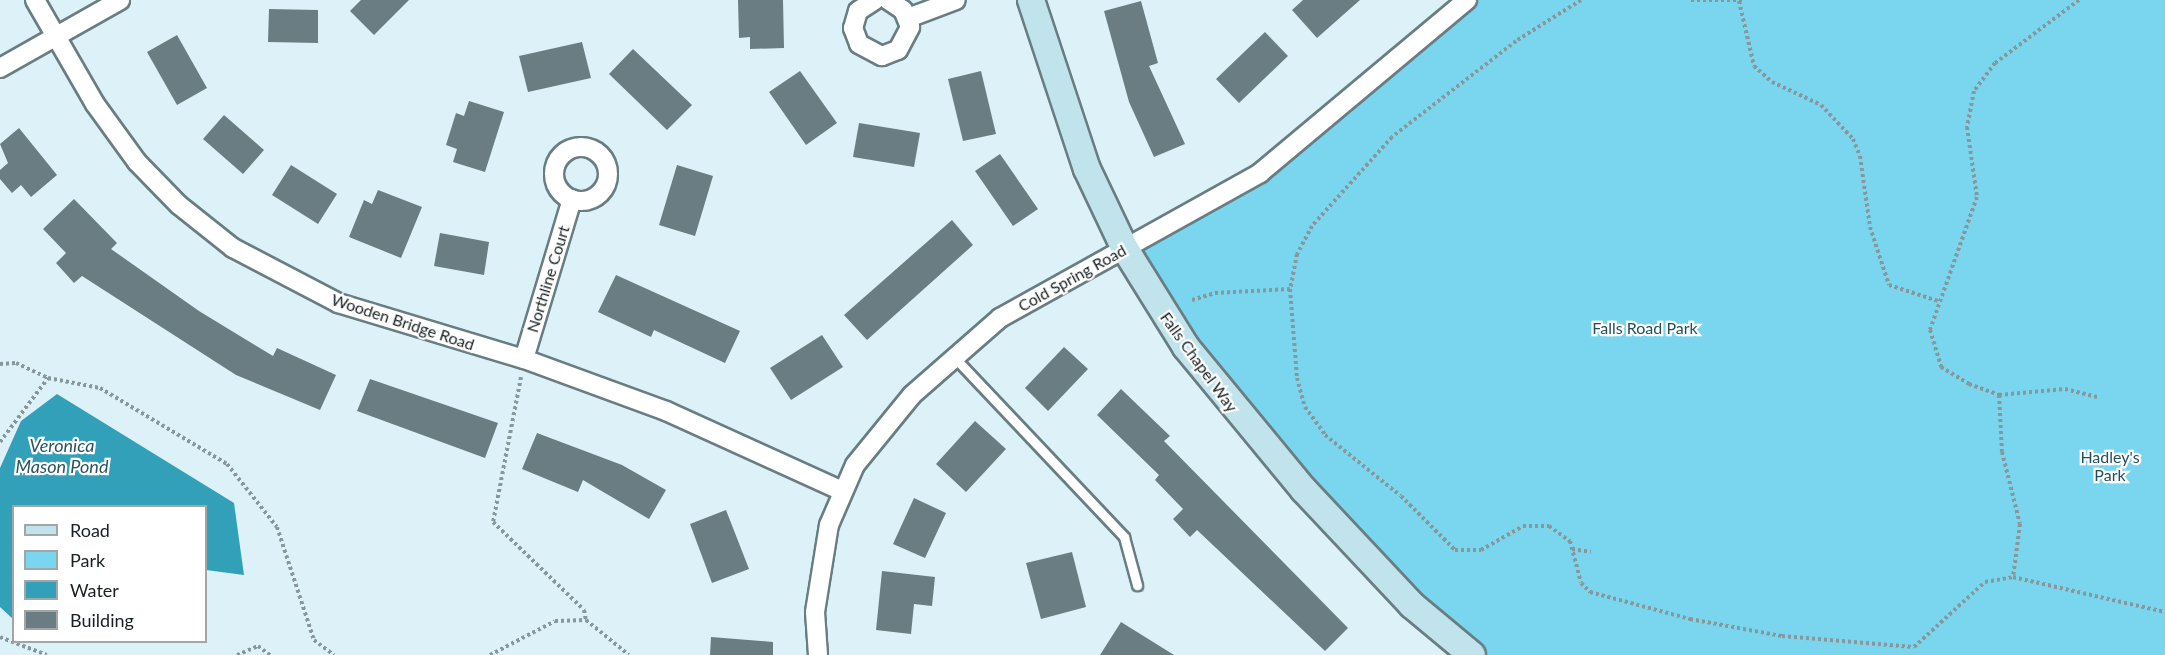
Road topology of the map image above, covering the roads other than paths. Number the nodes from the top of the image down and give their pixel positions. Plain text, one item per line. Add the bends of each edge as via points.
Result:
1 (35, 0) edge
2 (120, 0) edge
3 (875, 0) edge
4 (888, 0) edge
5 (956, 0) edge
6 (1031, 0) edge
7 (1467, 0) edge
8 (908, 18) junction
9 (56, 36) junction
10 (0, 68) edge
11 (572, 199) dead end
12 (1125, 249) junction
13 (954, 358) junction
14 (524, 359) junction
15 (842, 491) junction
16 (1137, 585) dead end
17 (818, 655) edge
18 (1472, 655) edge

1 - 9 street, Wooden Bridge Road
2 - 9 street
3 - 8 street via 854,19 854,37 865,51 882,56 898,50 908,36
4 - 8 street
5 - 8 street
6 - 12 street, Falls Chapel Way via 1067,121
7 - 12 street, Cold Spring Road via 1260,173
9 - 10 street
9 - 14 street, Wooden Bridge Road via 137,162 179,206 233,248 338,303
11 - 14 street, Northline Court
12 - 13 street, Cold Spring Road via 1000,318
12 - 18 street, Falls Chapel Way via 1186,347 1241,419 1412,605
13 - 15 street, Cold Spring Road via 893,416
13 - 16 lane via 1124,537
14 - 15 street, Wooden Bridge Road via 666,411
15 - 17 street, Cold Spring Road via 820,561

